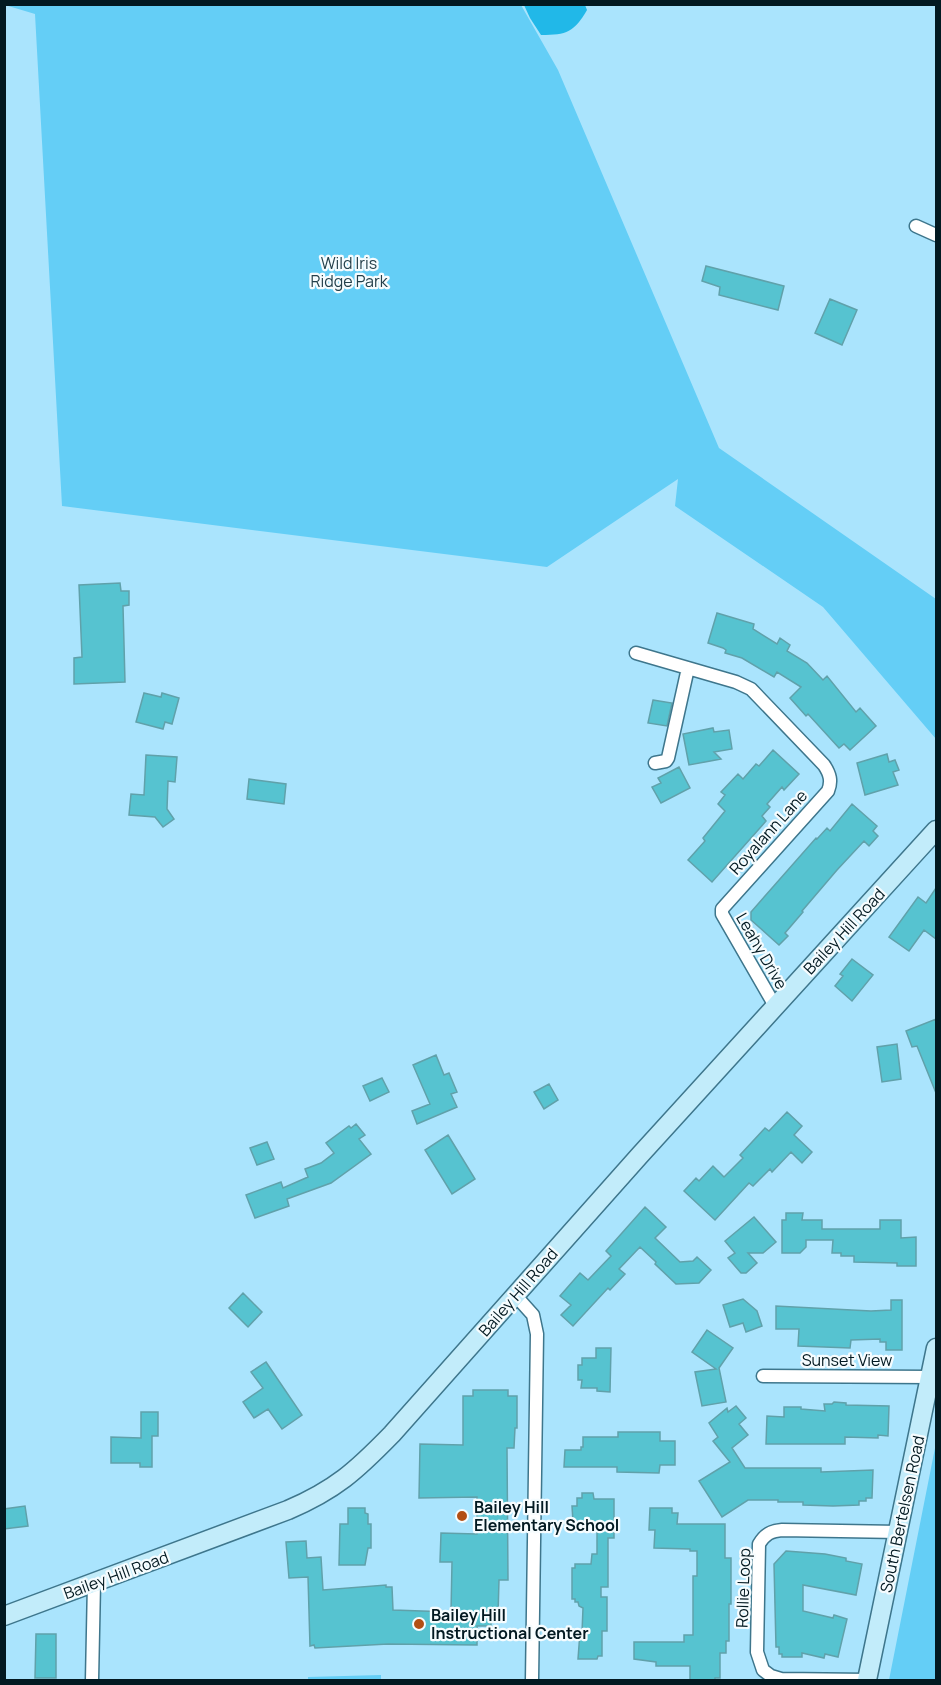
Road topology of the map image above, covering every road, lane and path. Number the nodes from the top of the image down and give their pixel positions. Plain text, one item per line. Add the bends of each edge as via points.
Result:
1 (916, 226) dead end
2 (936, 235) edge
3 (636, 653) dead end
4 (688, 668) junction
5 (655, 763) dead end
6 (936, 830) edge
7 (721, 911) joint
8 (775, 1006) junction
9 (515, 1295) junction
10 (936, 1348) edge
11 (763, 1376) dead end
12 (931, 1377) junction
13 (899, 1532) junction
14 (94, 1583) junction
15 (4, 1616) edge
16 (92, 1680) edge
17 (532, 1680) edge
18 (868, 1680) edge

1 - 2 street
3 - 4 street, Royalann Lane
4 - 5 street via 668,758
4 - 7 street, Royalann Lane via 751,689 834,777 828,791
6 - 8 main road, Bailey Hill Road
7 - 8 street, Leahy Drive
8 - 9 main road, Bailey Hill Road
9 - 14 main road, Bailey Hill Road via 392,1434 322,1495
9 - 17 street via 533,1316 537,1334
10 - 12 main road, South Bertelsen Road
11 - 12 street, Sunset View
12 - 13 main road, South Bertelsen Road
13 - 18 main road, South Bertelsen Road
13 - 18 street, Rollie Loop via 782,1530 772,1531 759,1544 757,1652 763,1670 781,1679
14 - 15 main road, Bailey Hill Road
14 - 16 street

